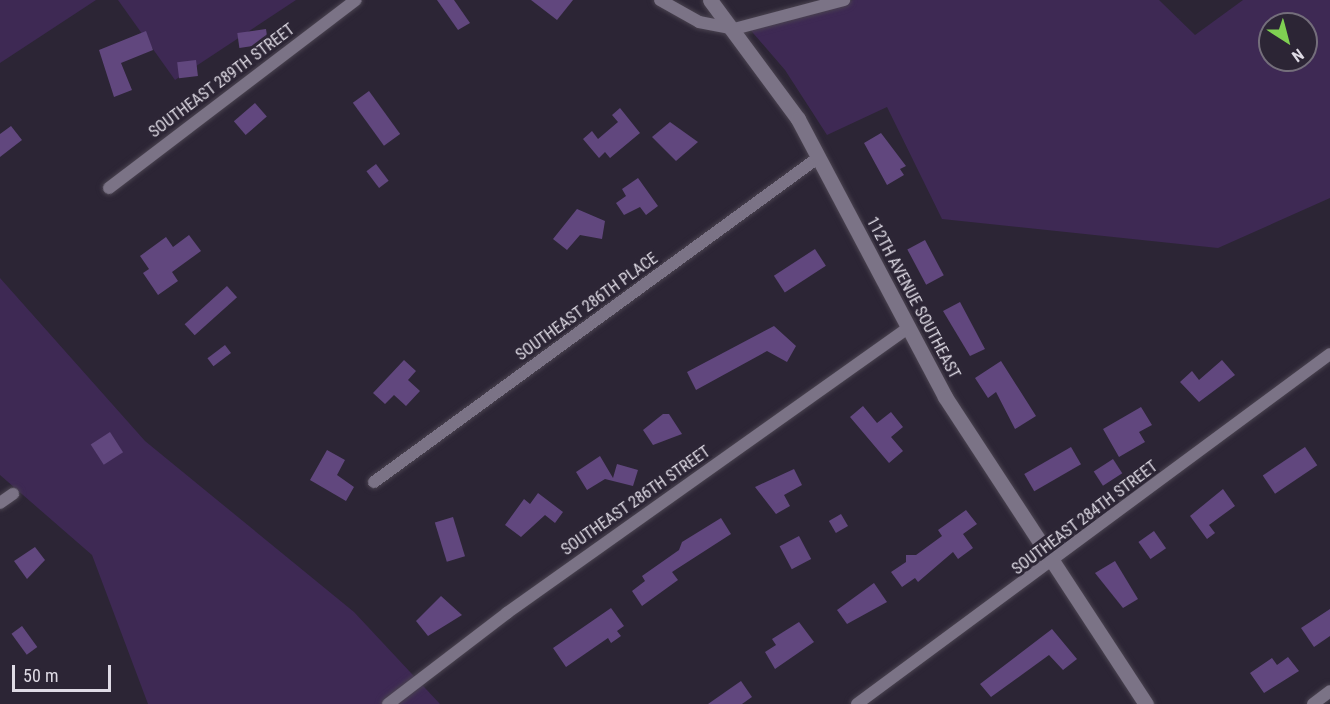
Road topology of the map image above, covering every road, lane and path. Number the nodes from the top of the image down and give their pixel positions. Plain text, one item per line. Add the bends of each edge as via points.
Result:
1 (356, 0) edge
2 (660, 0) edge
3 (710, 0) edge
4 (844, 0) edge
5 (734, 29) junction
6 (819, 157) junction
7 (109, 188) dead end
8 (906, 329) junction
9 (1330, 354) edge
10 (374, 482) dead end
11 (13, 494) dead end
12 (0, 503) edge
13 (1054, 564) junction
14 (1330, 691) edge
15 (388, 704) edge
16 (857, 704) edge
17 (1146, 704) edge
18 (1312, 704) edge

1 - 7 street, SOUTHEAST 289TH STREET
2 - 5 street via 699,22
3 - 5 street, 112TH AVENUE SOUTHEAST
4 - 5 street
5 - 6 street, 112TH AVENUE SOUTHEAST
6 - 8 street, 112TH AVENUE SOUTHEAST
6 - 10 street, SOUTHEAST 286TH PLACE
8 - 13 street, 112TH AVENUE SOUTHEAST
8 - 15 street, SOUTHEAST 286TH STREET via 507,613
9 - 13 street, SOUTHEAST 284TH STREET
11 - 12 street
13 - 16 street, SOUTHEAST 284TH STREET
13 - 17 street, 112TH AVENUE SOUTHEAST
14 - 18 street

